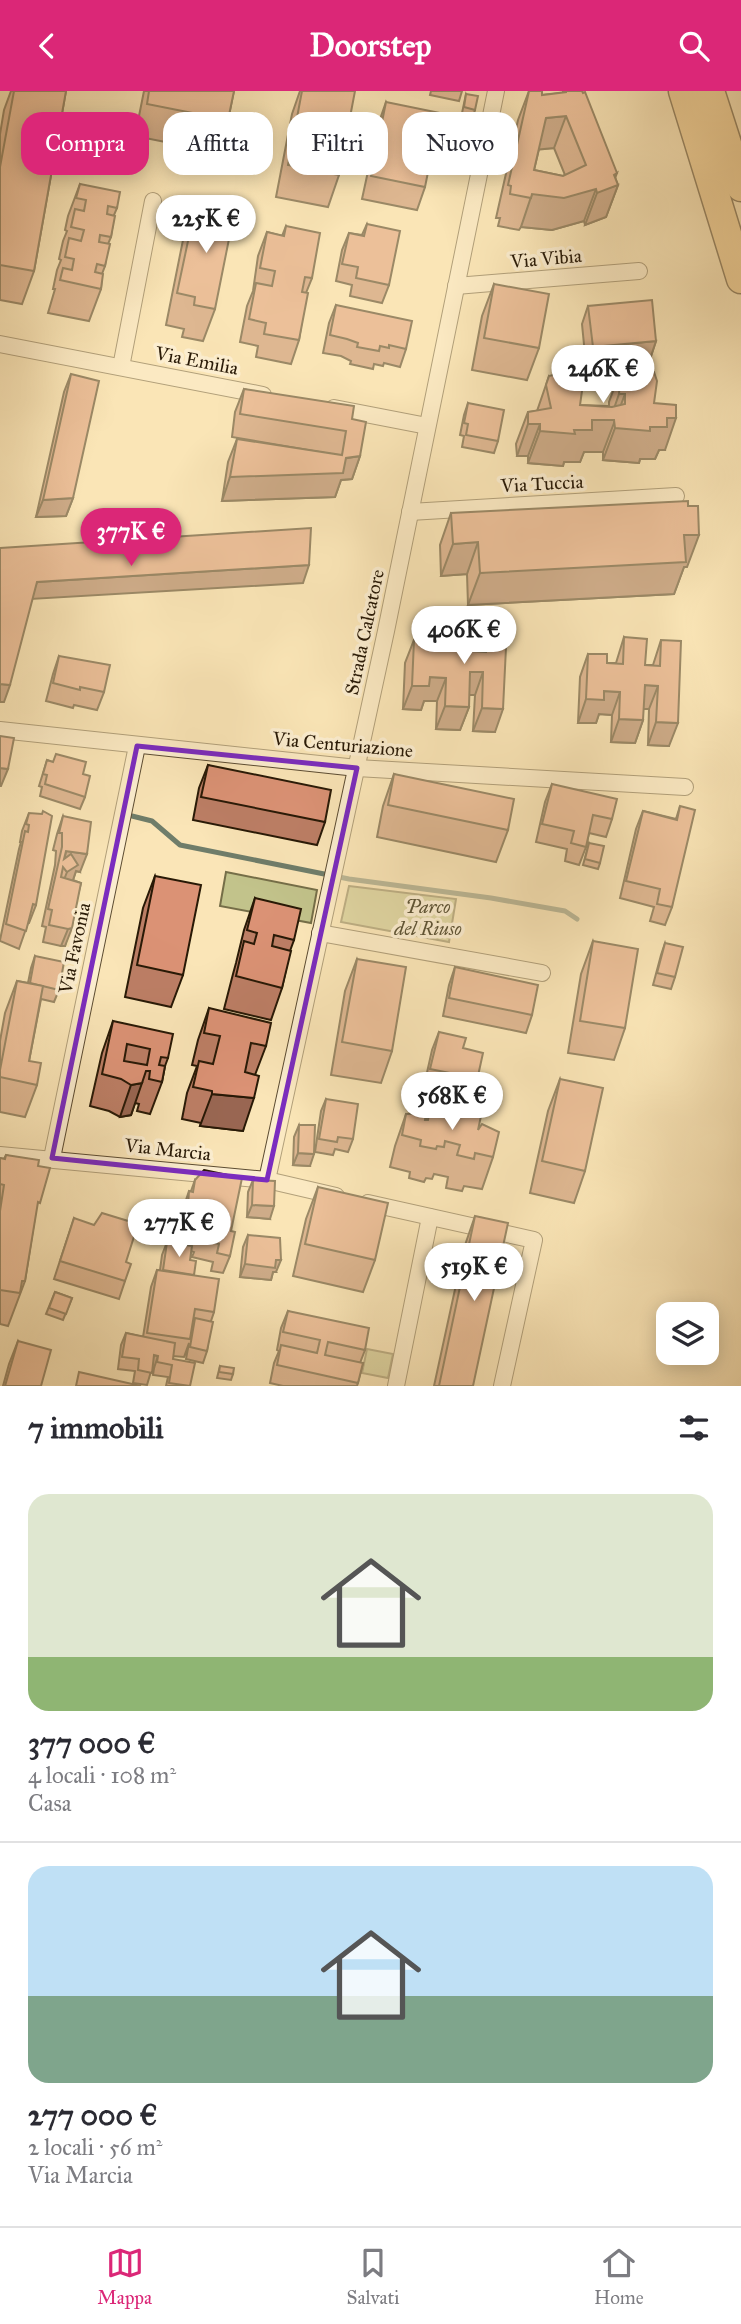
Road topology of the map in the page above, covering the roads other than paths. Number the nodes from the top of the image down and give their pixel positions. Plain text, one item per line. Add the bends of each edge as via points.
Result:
1 (496, 91) edge
2 (684, 91) edge
3 (710, 91) edge
4 (741, 187) edge
5 (153, 201) dead end
6 (639, 271) dead end
7 (741, 279) edge
8 (456, 286) junction
9 (0, 344) edge
10 (121, 367) junction
11 (275, 397) edge
12 (316, 405) edge
13 (427, 426) junction
14 (676, 496) dead end
15 (410, 512) junction
16 (0, 730) edge
17 (136, 746) junction
18 (357, 768) junction
19 (685, 787) dead end
20 (320, 933) junction
21 (542, 973) dead end
22 (0, 1155) edge
23 (52, 1158) junction
24 (267, 1180) junction
25 (430, 1217) junction
26 (396, 1386) edge
27 (502, 1386) edge

1 - 8 street, Strada Calcatore
2 - 7 highway
3 - 4 highway
5 - 10 street
6 - 8 street, Via Vibia
8 - 13 street, Strada Calcatore
9 - 10 street, Via Emilia
10 - 11 street, Via Emilia
12 - 13 street
13 - 15 street, Strada Calcatore
14 - 15 street, Via Tuccia
15 - 18 street, Strada Calcatore
16 - 17 street, Via Centuriazione
17 - 18 street, Via Centuriazione
17 - 23 street, Via Favonia
18 - 19 street, Via Centuriazione
18 - 20 street, Strada Calcatore
20 - 21 street
20 - 24 street, Strada Calcatore
22 - 23 street, Via Marcia
23 - 24 street, Via Marcia
24 - 25 street, Via Marcia
25 - 26 street
25 - 27 street, Via Marcia via 534,1240

